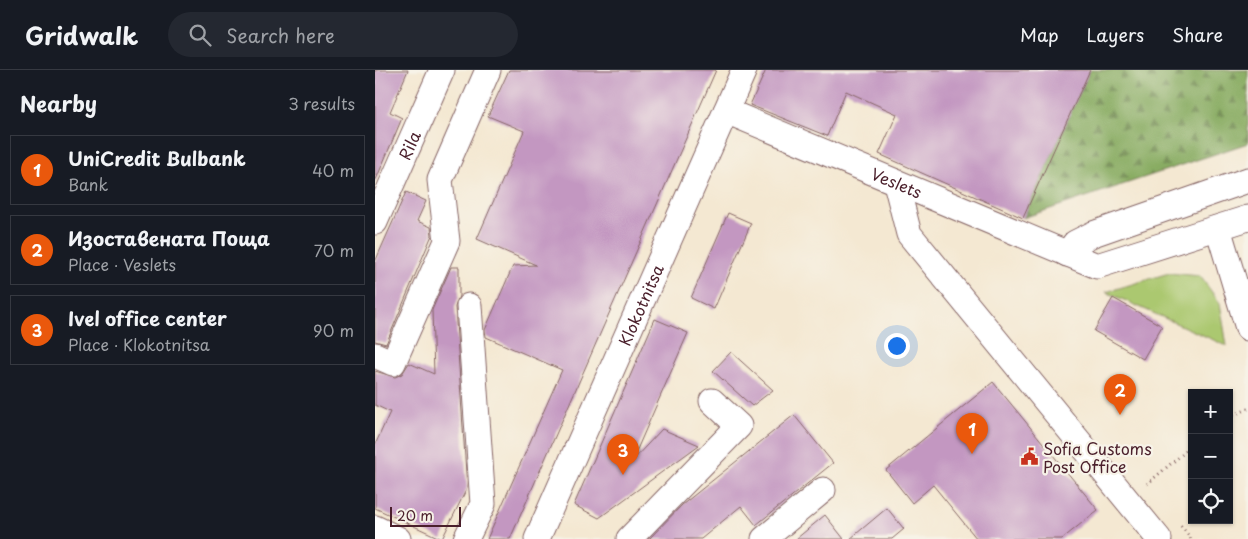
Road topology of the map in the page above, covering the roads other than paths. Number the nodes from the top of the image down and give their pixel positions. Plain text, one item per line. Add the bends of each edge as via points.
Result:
1 (442, 70) edge
2 (488, 70) edge
3 (744, 70) edge
4 (726, 111) junction
5 (1248, 180) edge
6 (896, 183) junction
7 (1248, 218) edge
8 (375, 222) edge
9 (1218, 228) junction
10 (1067, 254) junction
11 (469, 306) dead end
12 (1248, 328) edge
13 (375, 355) edge
14 (712, 402) dead end
15 (823, 490) dead end
16 (375, 528) edge
17 (398, 539) edge
18 (466, 539) edge
19 (537, 539) edge
20 (629, 539) edge
21 (765, 539) edge
22 (1159, 539) edge

1 - 8 street, Rila
2 - 13 street via 440,180 447,241 393,363
3 - 4 street, Klokotnitsa
4 - 6 street, Veslets
4 - 19 street, Klokotnitsa
5 - 10 street via 1093,234 1075,243
6 - 10 street, Veslets
6 - 22 street via 909,234
7 - 9 street, Veslets
9 - 10 street, Veslets via 1099,266
9 - 12 street
11 - 18 street via 483,504
14 - 20 street via 739,426
15 - 21 street
16 - 17 street

